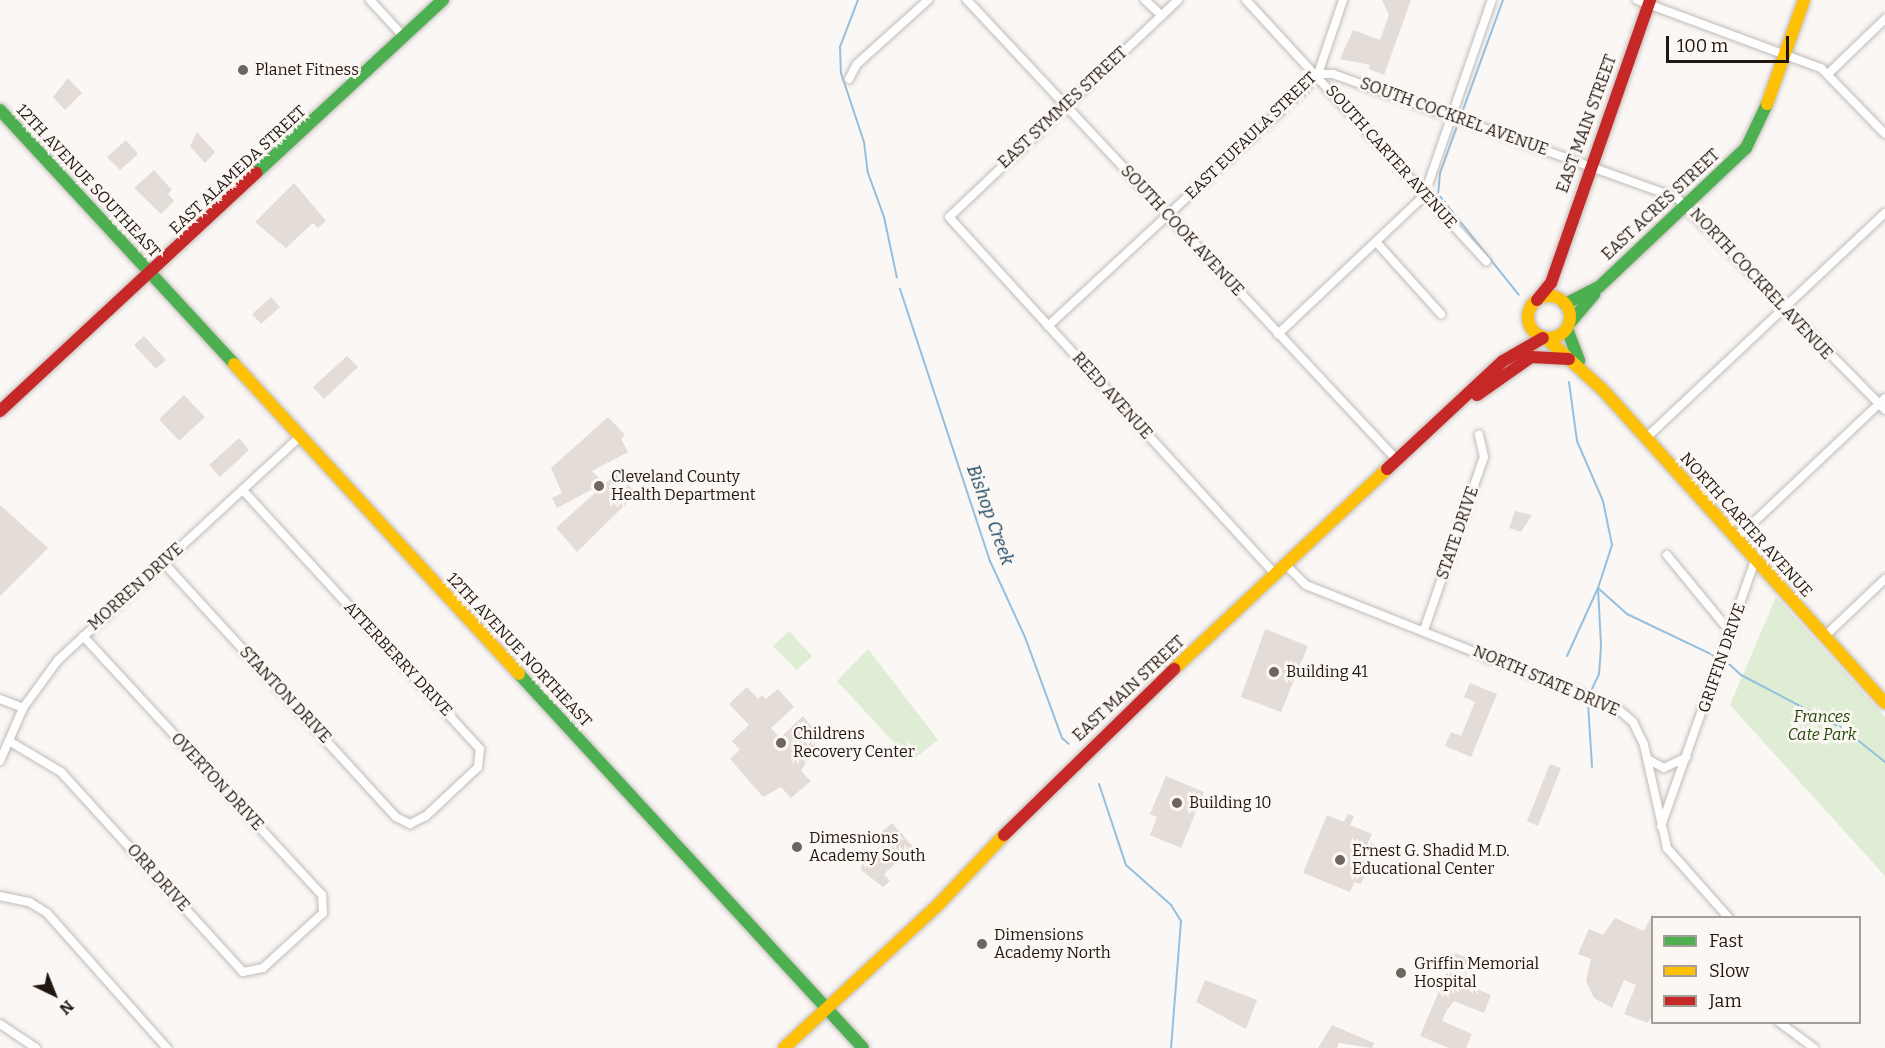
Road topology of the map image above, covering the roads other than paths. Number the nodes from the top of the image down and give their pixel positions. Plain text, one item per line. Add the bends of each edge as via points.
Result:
1 (370, 0) edge
2 (443, 0) edge
3 (928, 0) edge
4 (967, 0) edge
5 (1145, 0) edge
6 (1178, 0) edge
7 (1246, 0) edge
8 (1343, 0) edge
9 (1492, 0) edge
10 (1804, 0) edge
11 (1645, 1) edge
12 (1162, 16) junction
13 (1885, 19) edge
14 (404, 37) junction
15 (1785, 53) junction
16 (1829, 73) junction
17 (1318, 74) junction
18 (849, 79) dead end
19 (1065, 107) junction
20 (0, 110) edge
21 (1454, 117) junction
22 (1885, 134) edge
23 (1589, 166) junction
24 (1424, 196) junction
25 (1687, 205) junction
26 (1885, 213) edge
27 (1167, 216) junction
28 (949, 217) joint
29 (1377, 243) junction
30 (1486, 261) dead end
31 (1557, 261) junction
32 (152, 273) junction
33 (1599, 287) junction
34 (1537, 300) junction
35 (1563, 302) junction
36 (1785, 308) junction
37 (1441, 314) dead end
38 (1529, 322) junction
39 (1048, 326) junction
40 (1568, 326) junction
41 (1278, 334) junction
42 (1545, 338) junction
43 (1503, 361) junction
44 (1577, 364) junction
45 (1885, 398) edge
46 (1881, 407) edge
47 (0, 411) edge
48 (1428, 433) junction
49 (1479, 435) dead end
50 (301, 436) junction
51 (1646, 438) junction
52 (1398, 461) junction
53 (243, 489) junction
54 (1736, 539) junction
55 (1667, 555) dead end
56 (1755, 561) junction
57 (163, 562) junction
58 (1286, 566) junction
59 (1276, 575) junction
60 (1885, 579) edge
61 (1424, 630) junction
62 (1731, 633) junction
63 (83, 636) junction
64 (1824, 637) junction
65 (0, 699) edge
66 (1885, 703) edge
67 (23, 708) junction
68 (9, 741) junction
69 (1689, 754) junction
70 (1649, 760) junction
71 (0, 761) edge
72 (410, 824) joint
73 (1661, 827) junction
74 (0, 896) edge
75 (1727, 916) edge
76 (303, 929) joint
77 (827, 1008) junction
78 (0, 1024) edge
79 (1780, 1024) edge
80 (36, 1048) edge
81 (167, 1048) edge
82 (784, 1048) edge
83 (863, 1048) edge
84 (1814, 1048) edge

1 - 14 street
2 - 14 street, EAST ALAMEDA STREET
3 - 18 street via 857,64
4 - 19 street, SOUTH COOK AVENUE
5 - 12 street
6 - 12 street, EAST SYMMES STREET
7 - 17 street, SOUTH CARTER AVENUE
8 - 17 street, EAST EUFAULA STREET
9 - 21 street
10 - 15 street
11 - 15 street
11 - 23 street, EAST MAIN STREET
12 - 19 street, EAST SYMMES STREET
13 - 16 street
14 - 32 street, EAST ALAMEDA STREET
15 - 16 street
15 - 25 street, EAST ACRES STREET via 1746,148
16 - 22 street
17 - 21 street, SOUTH COCKREL AVENUE via 1333,74
17 - 24 street, SOUTH CARTER AVENUE
17 - 27 street, EAST EUFAULA STREET
19 - 27 street, SOUTH COOK AVENUE
19 - 28 street, EAST SYMMES STREET
20 - 32 street, 12TH AVENUE SOUTHEAST
21 - 23 street, SOUTH COCKREL AVENUE
21 - 24 street
23 - 25 street, NORTH COCKREL AVENUE
23 - 31 street, EAST MAIN STREET
24 - 29 street
24 - 30 street, SOUTH CARTER AVENUE
25 - 33 street, EAST ACRES STREET
25 - 36 street, NORTH COCKREL AVENUE
26 - 36 street
27 - 39 street, EAST EUFAULA STREET
27 - 41 street, SOUTH COOK AVENUE
28 - 39 street, REED AVENUE
29 - 37 street
29 - 41 street
31 - 34 street, EAST MAIN STREET via 1551,283
31 - 35 street, EAST MAIN STREET
32 - 47 street, EAST ALAMEDA STREET
32 - 50 street, 12TH AVENUE NORTHEAST
33 - 35 street, EAST ACRES STREET
33 - 40 street, EAST ACRES STREET
34 - 35 street
34 - 38 street
35 - 40 street
36 - 46 street, NORTH COCKREL AVENUE
36 - 51 street
38 - 42 street
38 - 43 street, EAST MAIN STREET
39 - 59 street, REED AVENUE
40 - 42 street
40 - 44 street, NORTH CARTER AVENUE
41 - 52 street, SOUTH COOK AVENUE
42 - 43 street, EAST MAIN STREET
42 - 44 street, NORTH CARTER AVENUE
43 - 48 street, EAST MAIN STREET
44 - 48 street via 1551,354 1524,360
44 - 51 street, NORTH CARTER AVENUE
45 - 46 street
46 - 54 street
48 - 52 street, EAST MAIN STREET
49 - 61 street, STATE DRIVE via 1484,457
50 - 53 street, MORREN DRIVE
50 - 77 street, 12TH AVENUE NORTHEAST
51 - 54 street, NORTH CARTER AVENUE
52 - 58 street, EAST MAIN STREET
53 - 57 street, MORREN DRIVE
53 - 72 street, ATTERBERRY DRIVE via 480,749 480,762 473,772 420,821
54 - 56 street, NORTH CARTER AVENUE
55 - 62 street
56 - 62 street, GRIFFIN DRIVE
56 - 64 street, NORTH CARTER AVENUE
57 - 63 street, MORREN DRIVE
57 - 72 street, STANTON DRIVE via 396,817
58 - 59 street, EAST MAIN STREET
58 - 61 street, NORTH STATE DRIVE via 1306,585
59 - 77 street, EAST MAIN STREET via 1072,764 938,905
60 - 64 street
61 - 70 street, NORTH STATE DRIVE via 1618,709 1633,722
62 - 69 street, GRIFFIN DRIVE
63 - 67 street, MORREN DRIVE via 47,674
63 - 76 street, OVERTON DRIVE via 322,896 322,913
64 - 66 street, NORTH CARTER AVENUE
65 - 67 street
67 - 68 street, MORREN DRIVE
68 - 71 street, MORREN DRIVE
68 - 76 street, ORR DRIVE via 61,772 243,972 258,971
69 - 70 street via 1678,764 1664,768
69 - 73 street, GRIFFIN DRIVE
70 - 73 street, NORTH STATE DRIVE
73 - 75 street, NORTH STATE DRIVE via 1671,855
74 - 81 street via 28,902 47,913
77 - 82 street, EAST MAIN STREET
77 - 83 street, 12TH AVENUE NORTHEAST
78 - 80 street
79 - 84 street

